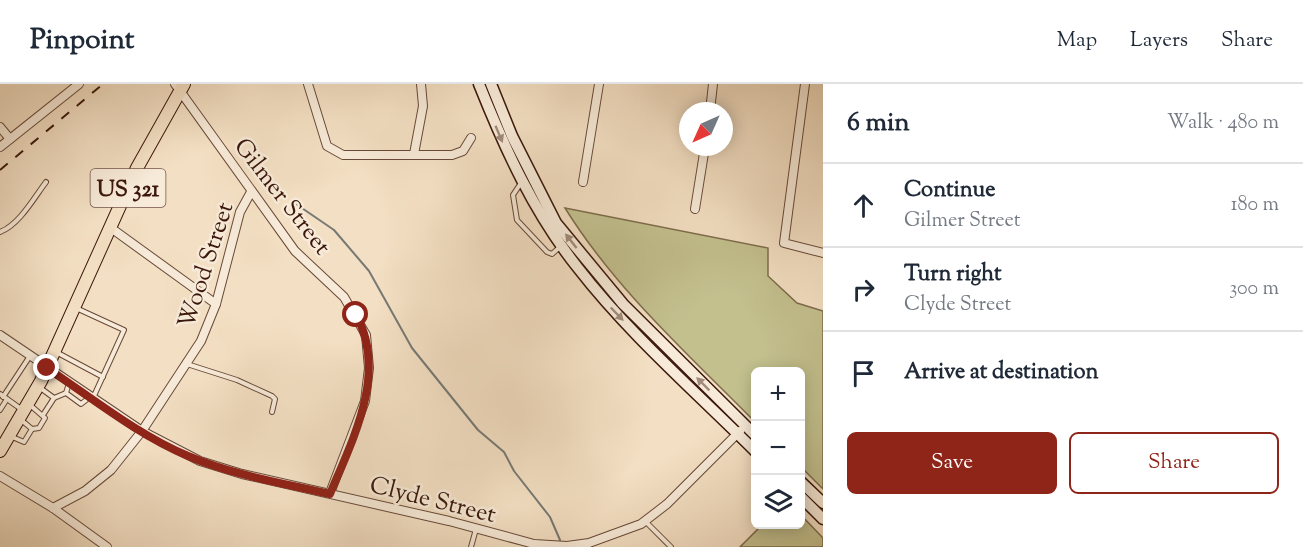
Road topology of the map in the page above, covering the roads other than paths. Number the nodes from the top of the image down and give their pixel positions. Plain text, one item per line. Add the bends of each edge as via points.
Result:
1 (79, 84) edge
2 (308, 84) edge
3 (421, 84) edge
4 (479, 84) edge
5 (491, 84) edge
6 (599, 84) edge
7 (713, 84) edge
8 (805, 84) edge
9 (179, 87) edge
10 (711, 102) edge
11 (0, 127) edge
12 (471, 138) dead end
13 (10, 139) junction
14 (0, 147) edge
15 (414, 154) junction
16 (704, 156) edge
17 (527, 179) junction
18 (46, 182) dead end
19 (583, 182) dead end
20 (251, 192) junction
21 (695, 209) dead end
22 (111, 228) junction
23 (0, 232) edge
24 (561, 246) junction
25 (823, 253) edge
26 (216, 304) junction
27 (75, 307) junction
28 (0, 335) edge
29 (55, 352) junction
30 (30, 356) junction
31 (187, 363) junction
32 (47, 368) junction
33 (103, 377) junction
34 (69, 383) junction
35 (39, 386) junction
36 (66, 393) junction
37 (3, 397) edge
38 (54, 398) junction
39 (92, 398) junction
40 (0, 410) edge
41 (24, 411) junction
42 (272, 412) dead end
43 (43, 415) junction
44 (32, 429) junction
45 (741, 430) junction
46 (142, 431) junction
47 (751, 434) edge
48 (4, 441) edge
49 (751, 445) edge
50 (0, 476) edge
51 (805, 485) edge
52 (330, 494) junction
53 (805, 500) edge
54 (823, 503) edge
55 (53, 508) junction
56 (823, 519) edge
57 (645, 522) junction
58 (476, 528) junction
59 (95, 538) junction
60 (89, 547) edge
61 (107, 547) edge
62 (471, 547) edge
63 (671, 547) edge

1 - 13 street
2 - 15 street via 327,146 333,152
3 - 15 street via 423,106
4 -> 17 main road
5 - 17 main road
6 - 19 street
7 - 10 street
8 - 25 street via 784,243
9 - 20 street, Gilmer Street
9 - 22 main road, US 321
11 - 13 street
12 - 15 street via 463,151 452,155
13 - 14 street
16 - 21 street
17 - 24 main road
17 - 24 lane via 513,195 517,220 547,252 552,254
45 -> 17 main road via 605,284
18 - 23 lane via 6,230
20 - 26 street, Wood Street via 240,213
20 - 52 street, Gilmer Street via 295,251 344,297 366,335 369,368 365,401
22 - 26 street
22 - 27 main road, US 321
24 -> 45 main road via 619,316
26 - 31 street, Wood Street
27 - 29 main road, US 321
27 - 33 lane via 124,330
28 - 30 street, Clyde Street
29 - 32 main road, US 321
29 - 33 lane
30 - 32 street, Clyde Street
30 - 37 lane
31 - 42 lane via 272,396
31 - 46 street, Wood Street
32 - 34 street, Clyde Street
32 - 35 main road, US 321
33 - 39 lane
34 - 36 lane
34 - 39 street, Clyde Street
35 - 38 lane
35 - 41 main road, US 321
36 - 38 lane
36 - 39 lane via 81,404
37 - 40 lane
37 - 41 lane
38 - 43 lane
39 - 46 street, Clyde Street
41 - 43 lane
41 - 44 lane
41 - 48 main road, US 321
43 - 44 lane via 39,428
44 - 48 lane via 24,442
45 - 47 main road
45 - 49 main road
45 - 57 street, Clyde Street
46 - 52 street, Clyde Street via 220,468
46 - 55 street, Wood Street via 111,470 85,491
50 - 55 street
51 - 54 main road
52 - 58 street, Clyde Street
53 - 56 main road
55 - 59 street
57 - 58 street, Clyde Street via 600,540 567,546 534,544
57 - 63 lane
58 - 62 lane
59 - 60 street
59 - 61 street

